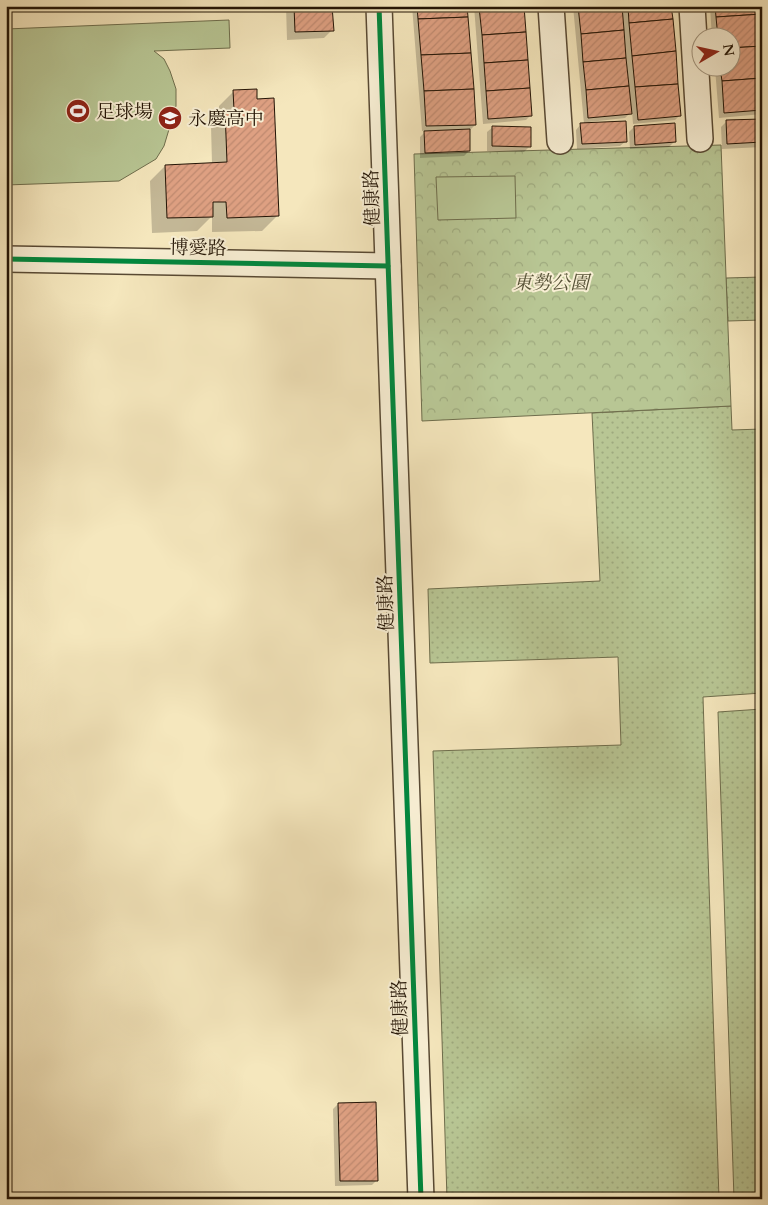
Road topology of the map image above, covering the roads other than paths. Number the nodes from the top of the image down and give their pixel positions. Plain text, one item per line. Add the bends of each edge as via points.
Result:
1 (379, 6) edge
2 (551, 6) edge
3 (692, 6) edge
4 (700, 139) dead end
5 (560, 141) dead end
6 (6, 259) edge
7 (388, 266) junction
8 (421, 1199) edge

1 - 7 street, 健康路
2 - 5 street
3 - 4 street
6 - 7 street, 博愛路
7 - 8 street, 健康路

